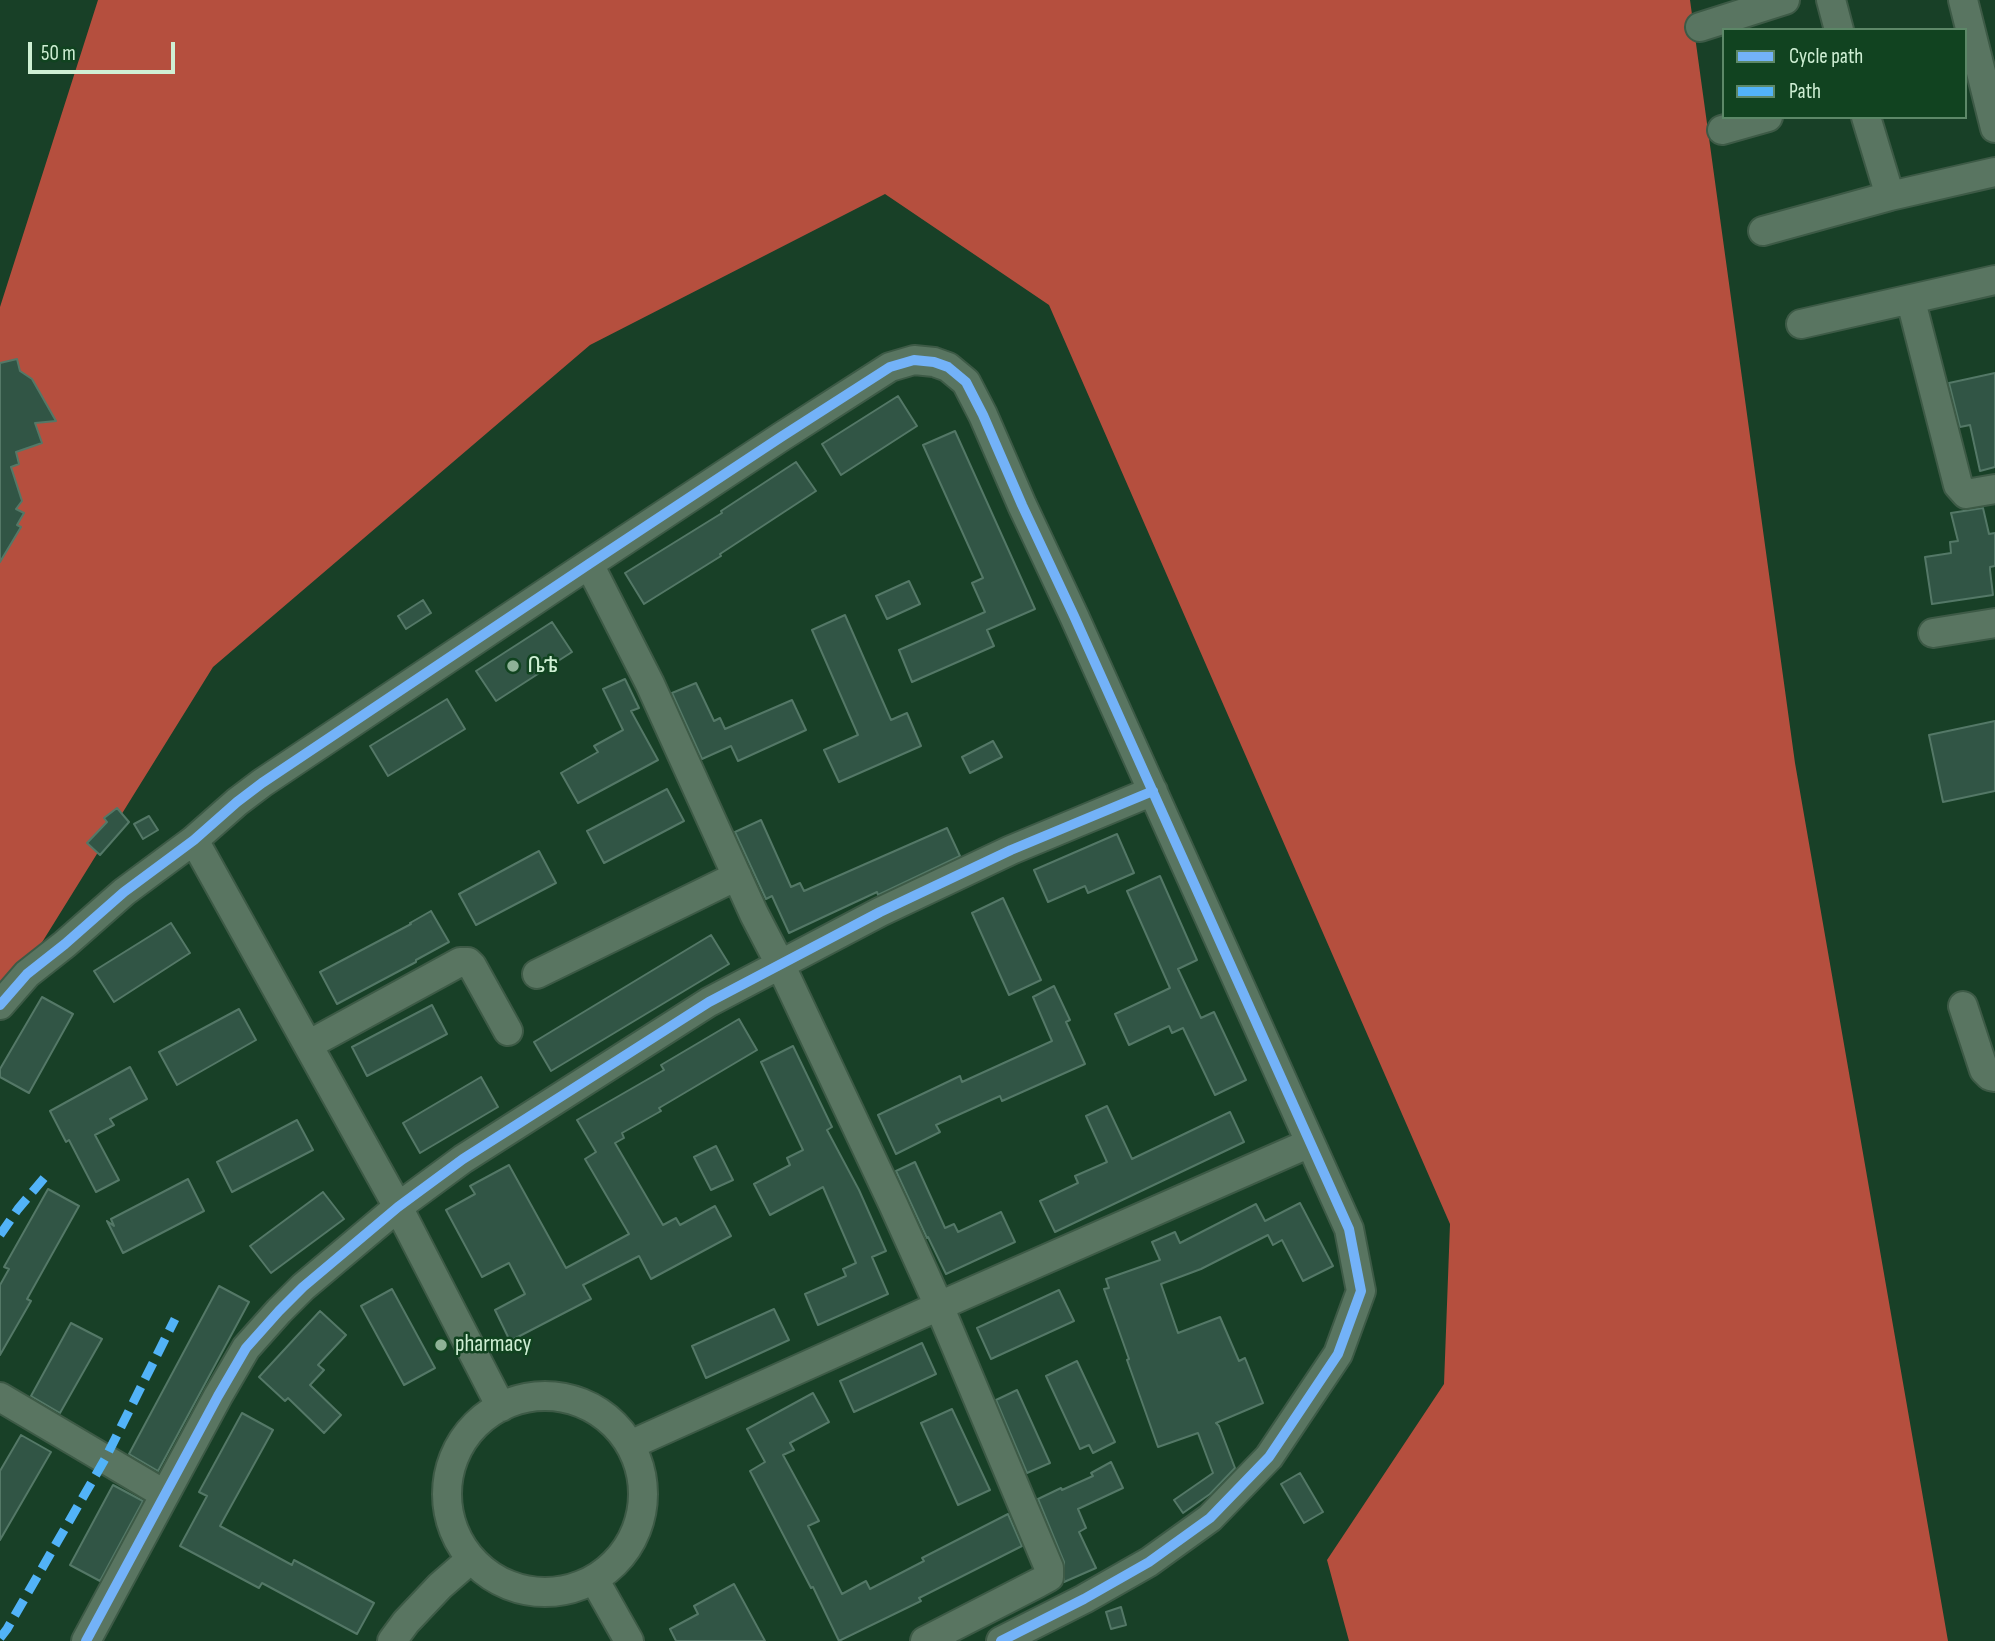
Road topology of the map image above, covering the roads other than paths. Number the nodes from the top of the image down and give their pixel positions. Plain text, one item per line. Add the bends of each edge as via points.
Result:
1 (1785, 0) edge
2 (1831, 0) edge
3 (1963, 0) edge
4 (1700, 27) dead end
5 (1838, 28) edge
6 (1987, 64) edge
7 (1761, 119) edge
8 (1867, 119) edge
9 (1995, 128) edge
10 (1722, 130) dead end
11 (1995, 172) edge
12 (1890, 196) junction
13 (1763, 231) dead end
14 (1995, 280) edge
15 (1911, 301) junction
16 (1801, 324) dead end
17 (1995, 489) edge
18 (589, 564) junction
19 (1995, 623) edge
20 (1933, 633) dead end
21 (1153, 791) junction
22 (194, 840) junction
23 (737, 876) junction
24 (780, 964) junction
25 (537, 974) dead end
26 (0, 1004) edge
27 (1963, 1006) dead end
28 (508, 1031) dead end
29 (308, 1045) junction
30 (1995, 1077) edge
31 (1310, 1143) junction
32 (398, 1207) junction
33 (939, 1306) junction
34 (0, 1397) edge
35 (501, 1406) junction
36 (630, 1446) junction
37 (164, 1494) junction
38 (471, 1559) junction
39 (594, 1578) junction
40 (86, 1641) edge
41 (392, 1641) edge
42 (629, 1641) edge
43 (925, 1641) edge
44 (1001, 1641) edge

1 - 4 street
2 - 5 street
3 - 6 street
6 - 9 street
7 - 10 street
8 - 12 street
11 - 12 street
12 - 13 street
14 - 15 street
15 - 16 street
15 - 17 street via 1958,485 1966,494
18 - 21 street via 890,367 914,360 948,367 966,382 983,415
18 - 22 street via 261,783
18 - 23 street via 650,684
19 - 20 street
21 - 24 street via 1012,850
21 - 31 street
22 - 26 street via 27,974
22 - 29 street
23 - 24 street
23 - 25 street
24 - 32 street via 616,1060
24 - 33 street
27 - 30 street via 1984,1070
28 - 29 street via 472,966 460,962
29 - 32 street
31 - 33 street
31 - 44 street via 1349,1229 1361,1291 1338,1354 1269,1457 1210,1518 1149,1562
32 - 35 street
32 - 37 street via 303,1287 246,1348
33 - 36 street
33 - 43 street via 1049,1577
34 - 37 street
35 - 36 street via 537,1396 571,1399 603,1414
35 - 38 street via 470,1430 448,1474 448,1516 459,1544
36 - 39 street via 643,1478 640,1523 627,1550
37 - 40 street
38 - 39 street via 498,1582 531,1592 582,1586
38 - 41 street via 440,1586
39 - 42 street

